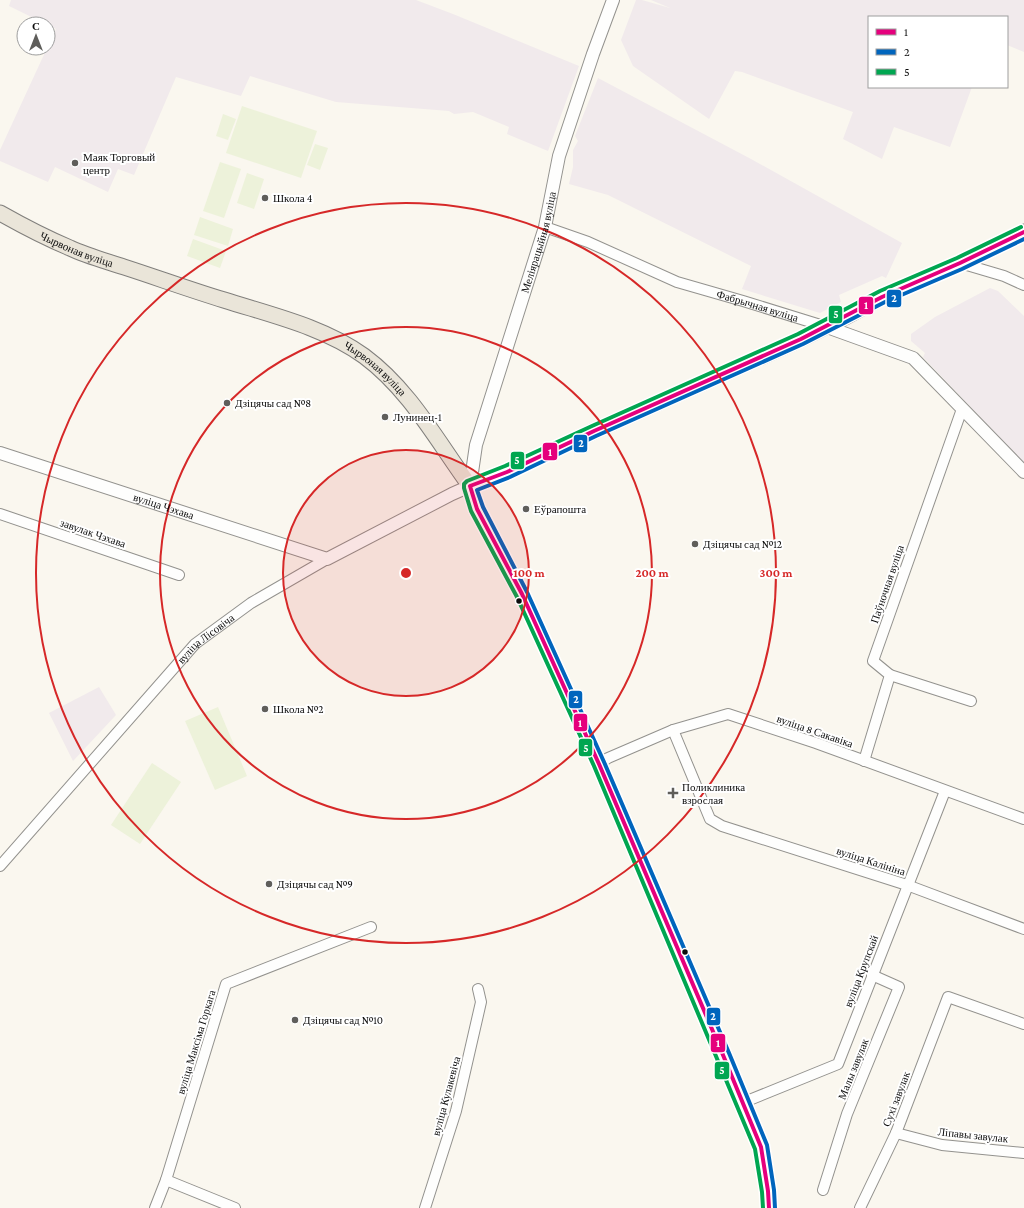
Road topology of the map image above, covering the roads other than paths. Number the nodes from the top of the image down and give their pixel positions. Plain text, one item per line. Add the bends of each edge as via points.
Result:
1 (613, 0) edge
2 (0, 213) edge
3 (545, 227) junction
4 (1024, 232) edge
5 (960, 263) junction
6 (1024, 285) edge
7 (827, 327) junction
8 (962, 409) junction
9 (0, 452) edge
10 (1024, 472) edge
11 (470, 486) junction
12 (0, 514) edge
13 (327, 559) junction
14 (179, 575) dead end
15 (890, 675) junction
16 (971, 701) dead end
17 (673, 730) junction
18 (864, 761) junction
19 (599, 764) junction
20 (945, 791) junction
21 (1024, 819) edge
22 (0, 866) edge
23 (907, 885) junction
24 (371, 927) dead end
25 (1024, 929) edge
26 (872, 975) junction
27 (478, 989) dead end
28 (1024, 1024) edge
29 (742, 1103) junction
30 (896, 1133) junction
31 (1024, 1153) edge
32 (166, 1180) junction
33 (823, 1190) dead end
34 (155, 1208) edge
35 (235, 1208) edge
36 (425, 1208) edge
37 (769, 1208) edge
38 (860, 1208) edge

1 - 3 street, Меліярацыйная вуліца via 559,156
2 - 11 main road, Чырвоная вуліца via 71,249 287,320 326,334 344,344 389,378 413,404
3 - 7 street, Фабрычная вуліца via 588,242 677,282
3 - 11 street, Меліярацыйная вуліца via 476,446
4 - 5 main road
5 - 6 street via 1004,276
5 - 7 main road via 882,297
7 - 8 street, Фабрычная вуліца via 913,358
7 - 11 main road via 507,472
8 - 10 street, Фабрычная вуліца
8 - 15 street, Паўночная вуліца via 873,661
9 - 13 street, вуліца Чэхава
11 - 13 street, вуліца Лісовіча
11 - 19 main road, Чырвоная вуліца via 477,508 522,594
12 - 14 street, завулак Чэхава
13 - 22 street, вуліца Лісовіча via 251,603 195,644
15 - 16 street
15 - 18 street
17 - 18 street, вуліца 8 Сакавіка via 728,714
17 - 19 street, вуліца 8 Сакавіка
17 - 23 street, вуліца Калініна via 710,819 722,826
18 - 20 street, вуліца 8 Сакавіка
19 - 29 main road, Чырвоная вуліца
20 - 21 street, вуліца 8 Сакавіка
20 - 23 street, вуліца Крупскай
23 - 25 street, вуліца Калініна
23 - 26 street, вуліца Крупскай
24 - 32 street, вуліца Максіма Горкага via 226,984
26 - 29 street, вуліца Крупскай via 838,1064
26 - 33 street, Малы завулак via 899,988 847,1114
27 - 36 street, вуліца Кулакевіча via 481,1002 456,1110
28 - 30 street, Сухі завулак via 948,996
29 - 37 main road, Чырвоная вуліца via 761,1147
30 - 31 street, Ліпавы завулак via 942,1146
30 - 38 street, Сухі завулак
32 - 34 street, вуліца Максіма Горкага
32 - 35 street

